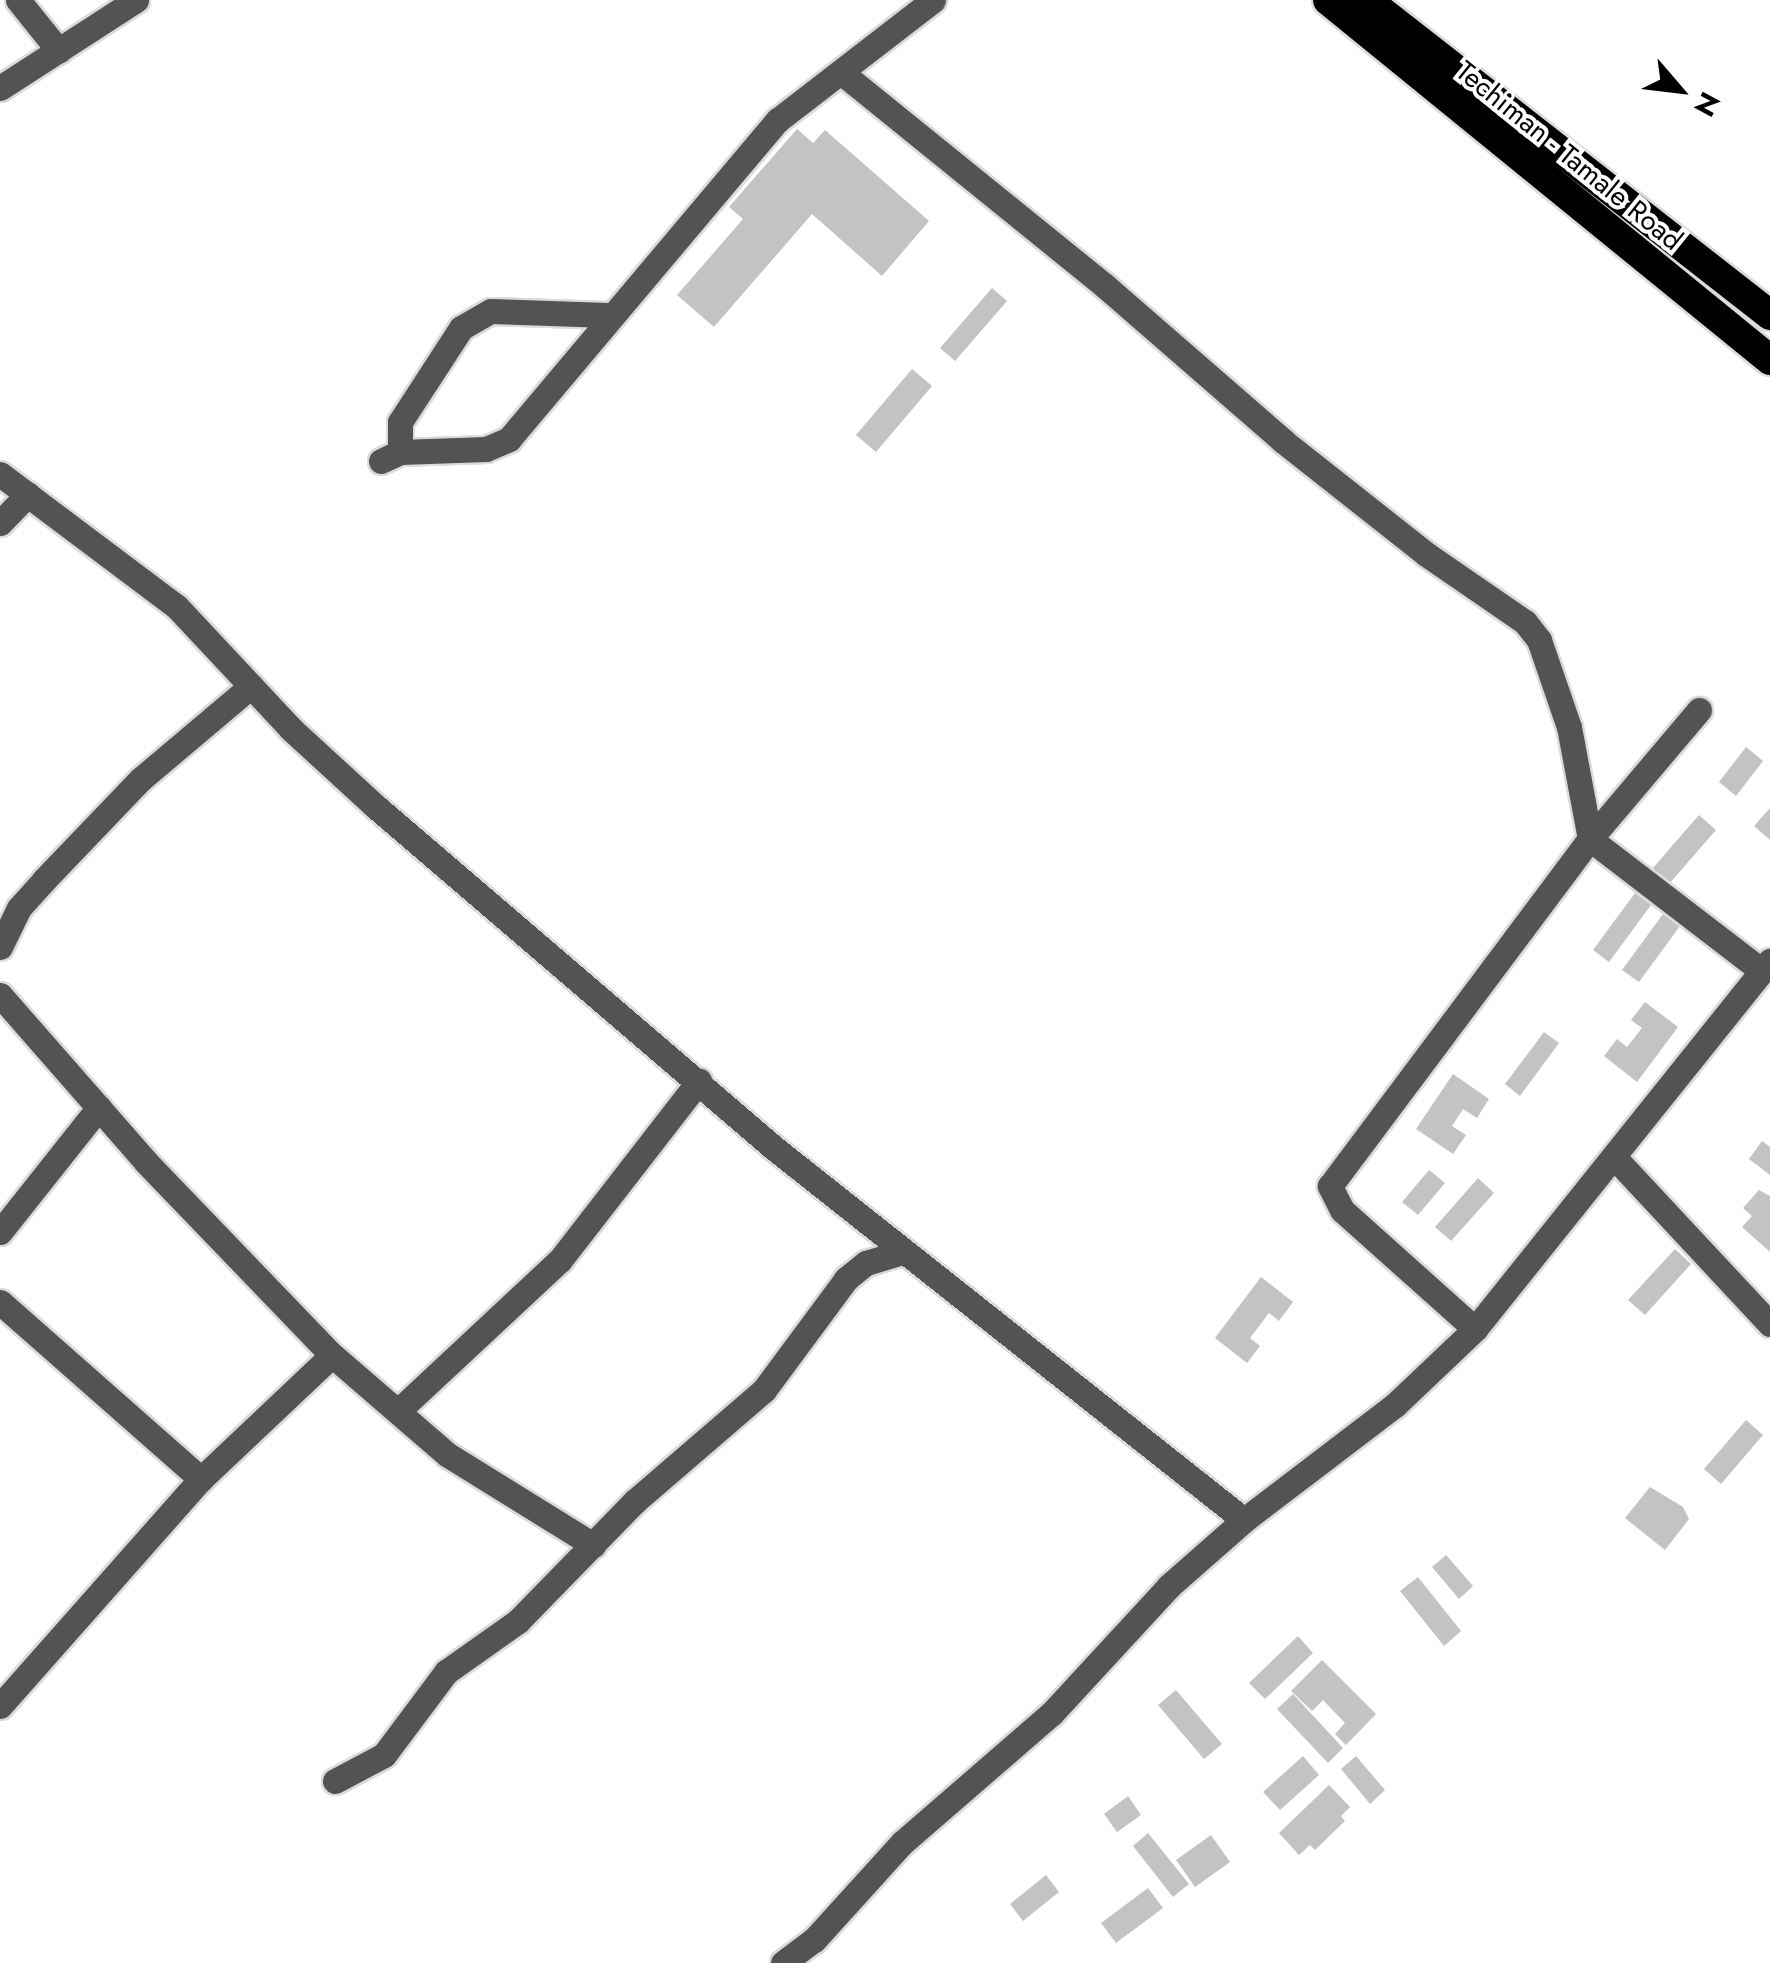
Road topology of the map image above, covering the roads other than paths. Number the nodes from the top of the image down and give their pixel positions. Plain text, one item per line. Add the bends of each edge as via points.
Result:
1 (18, 0) edge
2 (136, 0) edge
3 (934, 0) edge
4 (1328, 0) edge
5 (1368, 0) edge
6 (60, 51) junction
7 (842, 73) junction
8 (0, 88) edge
9 (1767, 306) edge
10 (608, 314) junction
11 (1770, 360) edge
12 (0, 474) edge
13 (28, 494) junction
14 (0, 523) edge
15 (251, 686) junction
16 (1699, 710) dead end
17 (1590, 839) junction
18 (0, 947) edge
19 (1766, 966) edge
20 (0, 995) edge
21 (699, 1081) junction
22 (99, 1108) junction
23 (1616, 1158) junction
24 (0, 1232) edge
25 (902, 1252) junction
26 (0, 1302) edge
27 (1770, 1324) edge
28 (1475, 1328) junction
29 (332, 1355) junction
30 (398, 1411) junction
31 (201, 1479) junction
32 (1244, 1520) junction
33 (593, 1545) junction
34 (0, 1706) edge
35 (334, 1781) dead end
36 (783, 1963) edge

1 - 6 street
2 - 6 street
3 - 7 street
4 - 11 highway, Techiman - Tamale Road
5 - 9 highway, Techiman - Tamale Road via 1576,170
6 - 8 street
7 - 10 street via 778,120
7 - 17 street via 1283,441 1525,622 1539,640 1569,726
10 - 10 street via 509,439 486,449 390,456 400,422 461,328 491,311
12 - 13 street
13 - 14 street
13 - 15 street via 177,607
15 - 18 street via 141,779 19,908
15 - 21 street via 375,806
16 - 17 street
17 - 19 street
17 - 28 street via 1330,1186 1342,1210
19 - 23 street
20 - 22 street
21 - 25 street
21 - 30 street via 560,1260
22 - 24 street
22 - 29 street
23 - 27 street
23 - 28 street
25 - 32 street
25 - 33 street via 846,1278 764,1390
26 - 31 street
28 - 32 street via 1395,1404
29 - 30 street
29 - 31 street
30 - 33 street via 491,1486
31 - 34 street
32 - 36 street via 1169,1586 1051,1714 903,1842 814,1940
33 - 35 street via 518,1621 446,1672 384,1754

